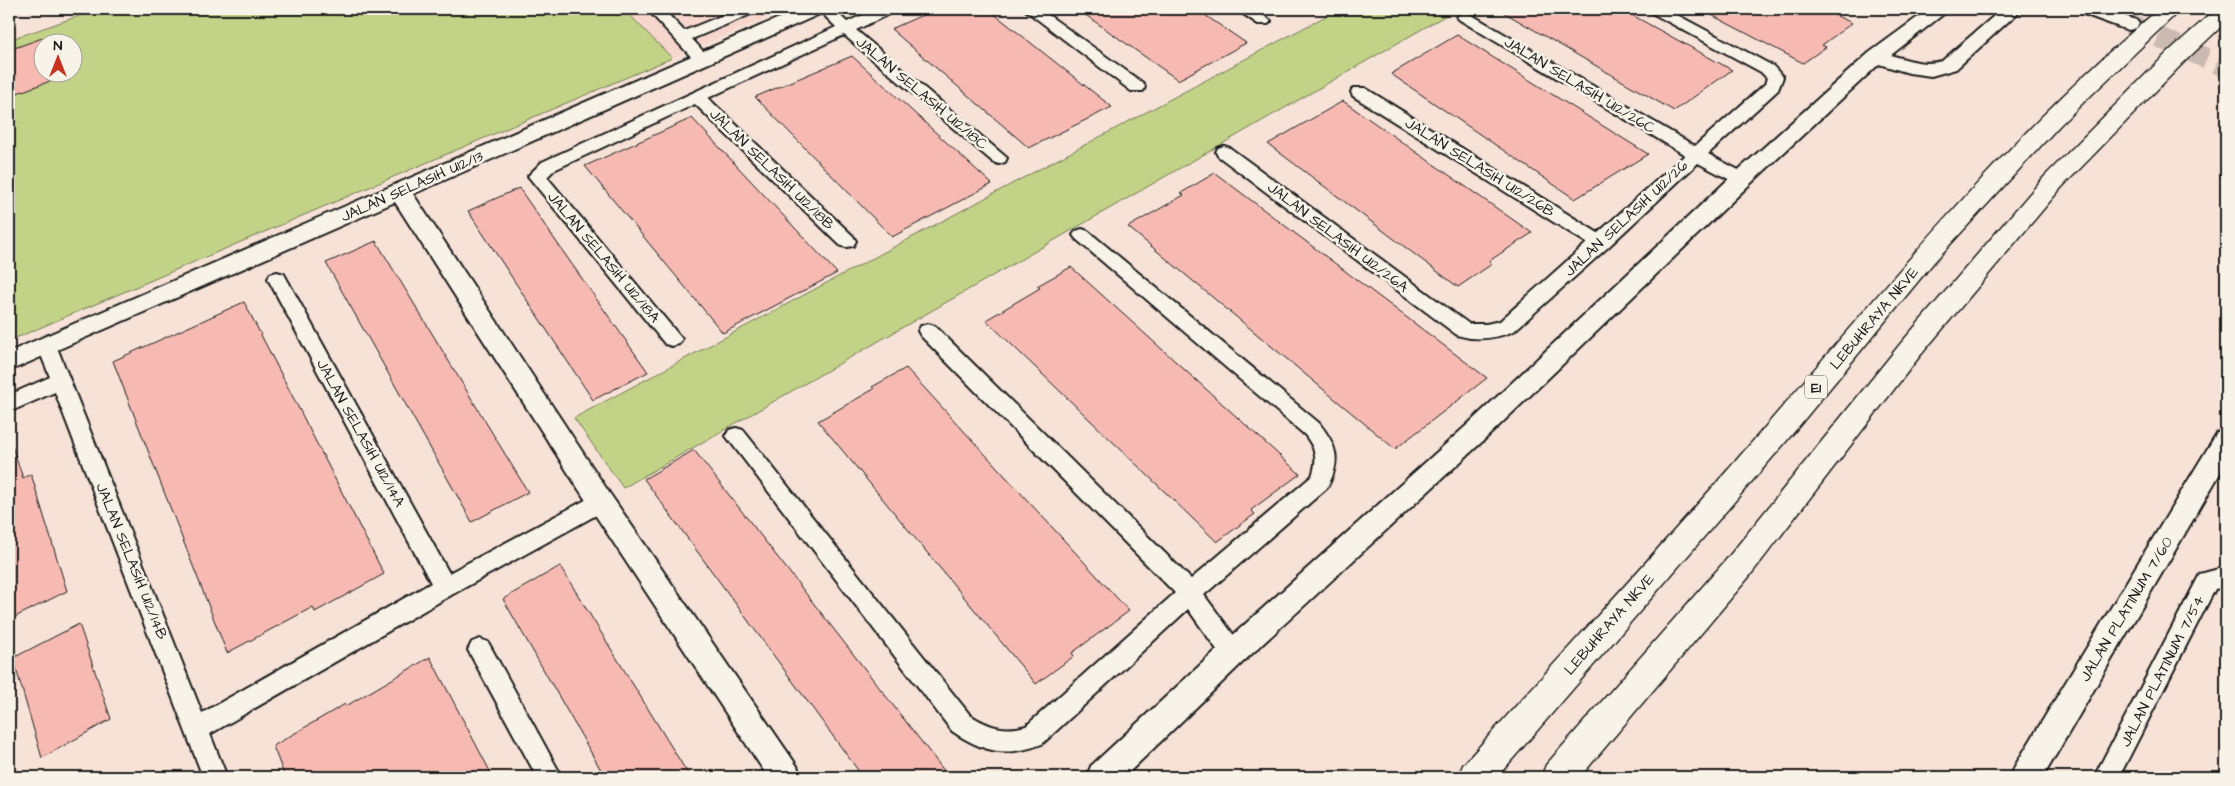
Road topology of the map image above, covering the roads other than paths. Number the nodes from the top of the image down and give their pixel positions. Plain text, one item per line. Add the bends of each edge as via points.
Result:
1 (655, 9) edge
2 (751, 9) edge
3 (815, 9) edge
4 (825, 9) edge
5 (888, 9) edge
6 (1031, 9) edge
7 (1244, 9) edge
8 (1655, 9) edge
9 (1941, 9) edge
10 (2014, 9) edge
11 (2169, 9) edge
12 (2096, 10) edge
13 (2226, 11) edge
14 (2226, 16) edge
15 (1465, 17) dead end
16 (1263, 21) dead end
17 (845, 28) junction
18 (2133, 31) junction
19 (683, 36) junction
20 (1876, 57) junction
21 (2176, 57) junction
22 (702, 59) junction
23 (1137, 88) dead end
24 (1359, 92) dead end
25 (697, 97) junction
26 (1224, 152) dead end
27 (1695, 154) junction
28 (999, 158) dead end
29 (1742, 179) junction
30 (400, 192) junction
31 (1082, 235) dead end
32 (847, 241) dead end
33 (1601, 242) junction
34 (277, 279) dead end
35 (1453, 322) joint
36 (928, 331) dead end
37 (672, 339) dead end
38 (47, 345) junction
39 (9, 362) edge
40 (60, 381) junction
41 (9, 404) edge
42 (736, 436) dead end
43 (2226, 440) edge
44 (601, 502) junction
45 (2226, 578) edge
46 (445, 587) junction
47 (1190, 594) junction
48 (480, 650) dead end
49 (1233, 653) junction
50 (198, 728) junction
51 (215, 777) edge
52 (550, 777) edge
53 (786, 777) edge
54 (1102, 777) edge
55 (1475, 777) edge
56 (1558, 777) edge
57 (2026, 777) edge
58 (2106, 777) edge

1 - 19 street
2 - 19 street
3 - 22 street, JALAN SELASIH U12/13
4 - 17 street, JALAN SELASIH U12/18C
5 - 17 street
6 - 23 street
7 - 16 street
8 - 27 street, JALAN SELASIH U12/26 via 1767,69 1775,77 1772,86
9 - 20 street
10 - 20 street via 1948,65 1931,70
11 - 18 highway, LEBUHRAYA NKVE / E1
12 - 18 street
13 - 21 highway
14 - 21 highway
15 - 27 street, JALAN SELASIH U12/26C
17 - 25 street
17 - 28 street, JALAN SELASIH U12/18C
18 - 55 highway, LEBUHRAYA NKVE / E1 via 1925,256 1774,436
19 - 22 street
20 - 29 street
21 - 56 highway via 2053,182 1910,350 1737,570
22 - 30 street, JALAN SELASIH U12/13
24 - 33 street, JALAN SELASIH U12/26B
25 - 32 street, JALAN SELASIH U12/18B
25 - 37 street, JALAN SELASIH U12/18A via 548,166 537,176
26 - 35 street, JALAN SELASIH U12/26A
27 - 29 street, JALAN SELASIH U12/26C
27 - 33 street, JALAN SELASIH U12/26
29 - 49 street via 1475,433
30 - 38 street, JALAN SELASIH U12/13
30 - 44 street
31 - 47 street via 1312,429 1327,454 1326,469 1320,482
33 - 35 street, JALAN SELASIH U12/26 via 1507,326 1494,332 1480,333 1464,330
34 - 46 street, JALAN SELASIH U12/14A
36 - 47 street
38 - 39 street, JALAN SELASIH U12/13
38 - 40 street, JALAN SELASIH U12/14B
40 - 41 street
40 - 50 street, JALAN SELASIH U12/14B
42 - 47 street via 960,723 981,737 1010,742 1033,736
43 - 57 street, JALAN PLATINUM 7/60
44 - 46 street
44 - 53 street
45 - 58 street, JALAN PLATINUM 7/54 via 2208,581
46 - 50 street
47 - 49 street
48 - 52 street
49 - 54 street
50 - 51 street, JALAN SELASIH U12/14B

